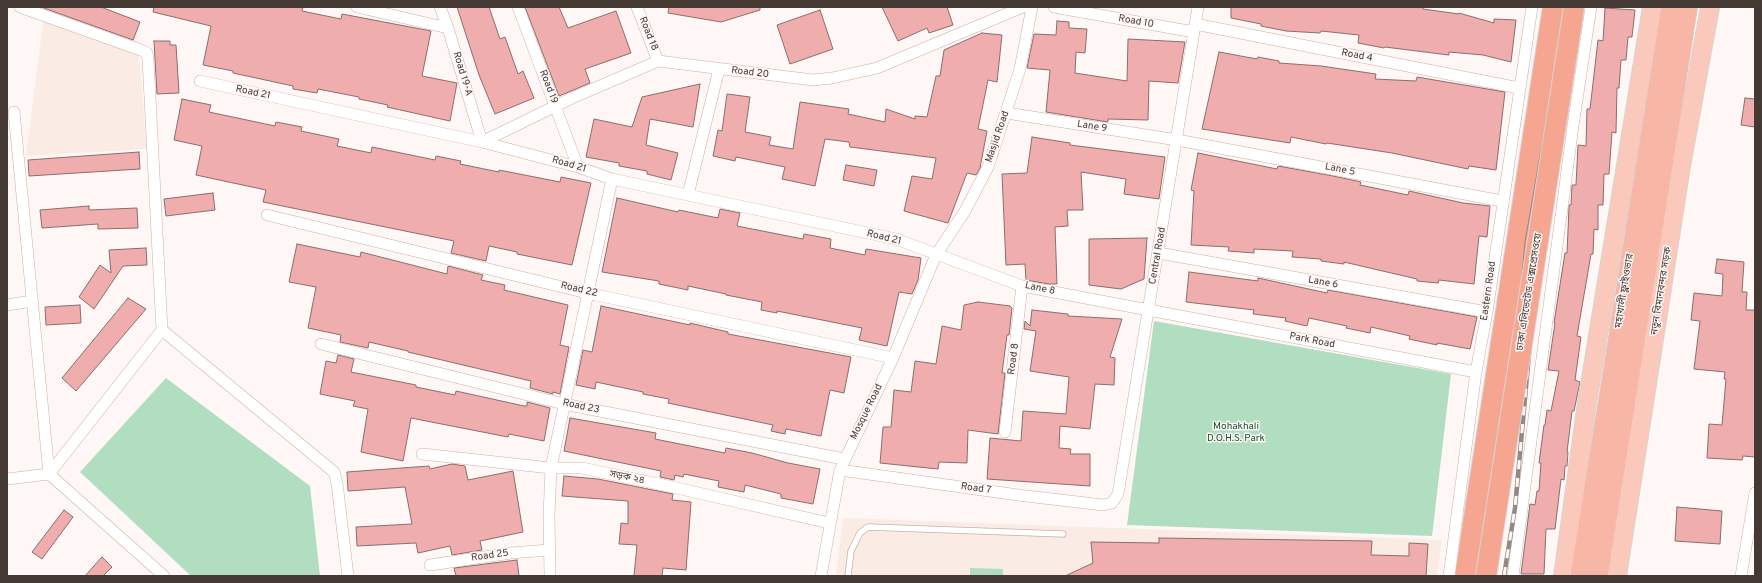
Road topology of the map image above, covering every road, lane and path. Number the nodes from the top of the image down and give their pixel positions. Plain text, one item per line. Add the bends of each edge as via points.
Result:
1 (20, 7) edge
2 (357, 7) edge
3 (440, 7) edge
4 (518, 7) edge
5 (637, 7) edge
6 (1023, 7) edge
7 (1032, 7) edge
8 (1054, 7) edge
9 (1198, 7) edge
10 (1532, 7) edge
11 (1553, 7) edge
12 (1574, 7) edge
13 (1591, 7) edge
14 (1652, 7) edge
15 (1671, 7) edge
16 (1688, 7) edge
17 (1710, 7) edge
18 (448, 28) junction
19 (1195, 28) junction
20 (658, 61) junction
21 (719, 70) junction
22 (200, 81) dead end
23 (1519, 88) junction
24 (556, 107) junction
25 (14, 112) dead end
26 (1007, 114) junction
27 (1177, 140) junction
28 (482, 142) junction
29 (578, 167) junction
30 (612, 179) junction
31 (688, 195) junction
32 (1502, 201) junction
33 (267, 215) dead end
34 (1159, 253) junction
35 (936, 255) junction
36 (1022, 286) junction
37 (587, 293) junction
38 (32, 301) junction
39 (7, 305) edge
40 (1148, 310) junction
41 (1487, 312) junction
42 (162, 330) junction
43 (321, 344) dead end
44 (893, 358) junction
45 (1476, 372) junction
46 (564, 404) junction
47 (1005, 432) dead end
48 (422, 454) dead end
49 (842, 464) junction
50 (551, 468) junction
51 (49, 474) junction
52 (7, 479) edge
53 (1755, 493) edge
54 (1112, 503) joint
55 (829, 523) junction
56 (1063, 534) dead end
57 (550, 550) junction
58 (430, 565) dead end
59 (164, 576) edge
60 (348, 576) edge
61 (550, 576) edge
62 (821, 576) edge
63 (848, 576) edge
64 (1449, 576) edge
65 (1465, 576) edge
66 (1486, 576) edge
67 (1513, 576) edge
68 (1563, 576) edge
69 (1580, 576) edge
70 (1598, 576) edge
71 (1617, 576) edge
72 (1741, 576) edge

1 - 42 street via 147,54
2 - 18 street
3 - 18 street, Road 19-A
4 - 24 street, Road 19
5 - 20 street, Road 18
6 - 21 street, Road 20 via 877,68 832,78 813,80
7 - 26 street, Masjid Road via 1020,68
8 - 19 street, Road 10
9 - 19 street, Central Road
10 - 23 street, Eastern Road
11 - 65 highway, ঢাকা এলিভেটেড এক্সপ্রেসওয়ে
12 - 66 highway, ঢাকা এলিভেটেড এক্সপ্রেসওয়ে, bridge
13 - 67 street
14 - 68 main road via 1587,403
15 - 69 highway, মহাখালী ফ্লাইওভার
16 - 70 highway, মহাখালী ফ্লাইওভার
17 - 71 main road, নতুন বিমানবন্দর সড়ক via 1681,166
18 - 28 street, Road 19-A
19 - 23 street, Road 4
19 - 27 street, Central Road
20 - 21 street, Road 20
20 - 24 street
21 - 31 street
22 - 28 street, Road 21
23 - 32 street, Eastern Road
24 - 28 street
24 - 29 street, Road 19
25 - 38 street
26 - 27 street, Lane 9
26 - 35 street, Masjid Road via 988,167 965,211
27 - 32 street, Lane 5
27 - 34 street, Central Road
28 - 29 street, Road 21
29 - 30 street, Road 21
30 - 31 street, Road 21
30 - 37 street
31 - 35 street, Road 21 via 896,239
32 - 41 street, Eastern Road
33 - 37 street, Road 22
34 - 40 street, Central Road
34 - 41 street, Lane 6
35 - 36 street, Lane 8
35 - 44 street, Mosque Road
36 - 40 street, Lane 8
36 - 47 street, Road 8
37 - 44 street, Road 22
37 - 46 street
38 - 39 street
38 - 51 street
40 - 45 street, Park Road
40 - 54 street, Central Road via 1118,494
41 - 45 street, Eastern Road
42 - 51 street
42 - 60 street via 334,472
43 - 46 street, Road 23
44 - 49 street, Mosque Road
45 - 64 street, Eastern Road
46 - 49 street, Road 23
46 - 50 street
48 - 50 street, সড়ক ২৪
49 - 54 street, Road 7 via 1018,495 1104,505
49 - 55 street, Mosque Road
50 - 55 street, সড়ক ২৪ via 582,468
50 - 57 street
51 - 52 street
51 - 59 street
53 - 72 street
55 - 62 street, Mosque Road
56 - 63 lane via 868,527 860,533 851,550
57 - 58 street, Road 25
57 - 61 street

